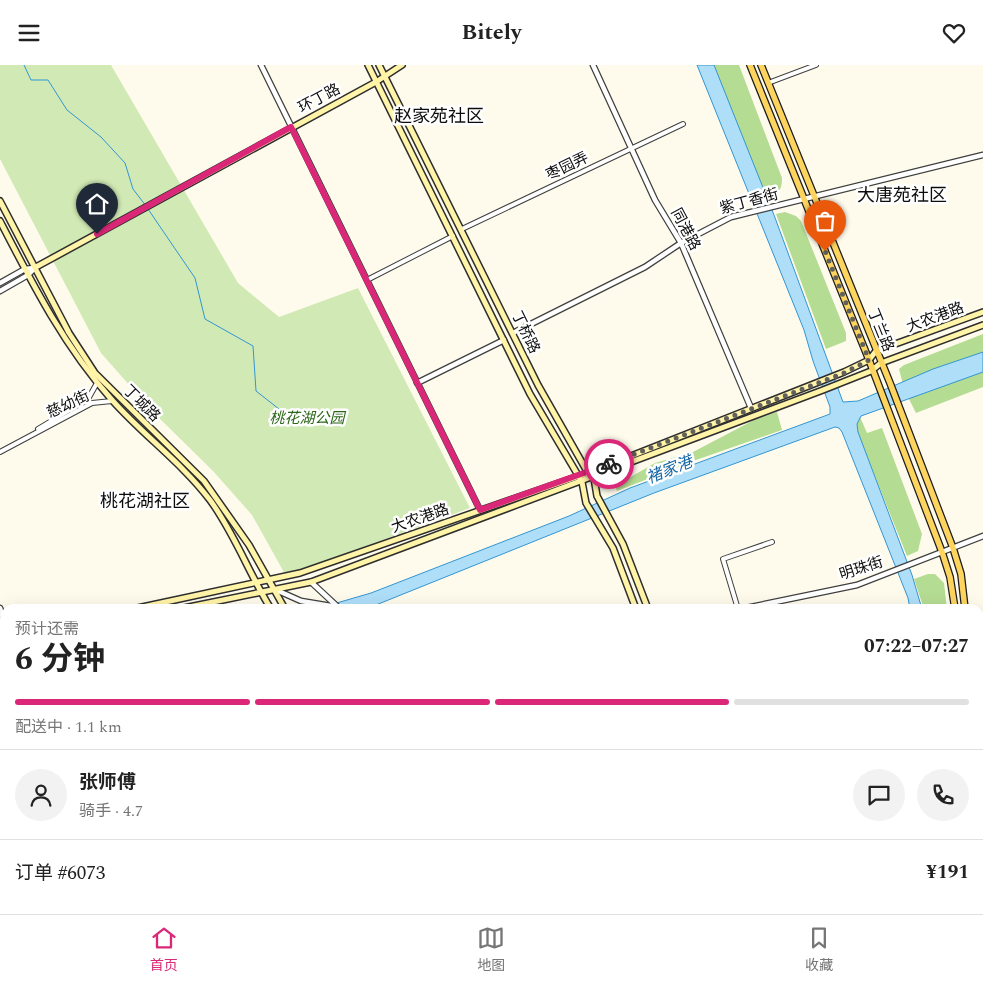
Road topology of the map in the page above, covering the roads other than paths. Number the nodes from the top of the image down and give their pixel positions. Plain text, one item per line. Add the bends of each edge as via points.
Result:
1 (261, 65) edge
2 (368, 65) edge
3 (379, 65) edge
4 (402, 65) edge
5 (593, 65) edge
6 (750, 65) edge
7 (761, 65) edge
8 (816, 65) edge
9 (384, 75) junction
10 (376, 81) junction
11 (768, 83) junction
12 (683, 124) dead end
13 (291, 127) junction
14 (632, 147) junction
15 (983, 155) edge
16 (812, 195) junction
17 (804, 199) junction
18 (0, 201) edge
19 (0, 221) edge
20 (462, 229) junction
21 (453, 236) junction
22 (681, 243) junction
23 (36, 267) junction
24 (25, 269) junction
25 (28, 275) junction
26 (366, 280) junction
27 (0, 283) edge
28 (0, 291) edge
29 (983, 312) edge
30 (983, 325) edge
31 (513, 333) junction
32 (504, 340) junction
33 (876, 351) junction
34 (869, 360) junction
35 (881, 363) junction
36 (871, 371) junction
37 (97, 383) junction
38 (417, 383) junction
39 (112, 401) junction
40 (750, 408) junction
41 (34, 433) junction
42 (0, 452) edge
43 (588, 473) junction
44 (577, 477) junction
45 (594, 478) junction
46 (582, 482) junction
47 (480, 510) junction
48 (983, 537) edge
49 (772, 541) dead end
50 (953, 547) junction
51 (942, 552) junction
52 (268, 580) junction
53 (311, 582) junction
54 (255, 583) junction
55 (273, 589) junction
56 (261, 592) junction
57 (156, 604) edge
58 (203, 604) edge
59 (268, 604) edge
60 (282, 604) edge
61 (317, 604) edge
62 (335, 604) edge
63 (634, 604) edge
64 (646, 604) edge
65 (738, 604) edge
66 (764, 604) edge
67 (954, 604) edge
68 (964, 604) edge

1 - 13 street
2 - 10 main road, 丁桥路
3 - 9 main road, 丁桥路
4 - 9 main road, 环丁路
5 - 14 street, 同港路
6 - 17 main road, 丁兰路
7 - 11 main road, 丁兰路
8 - 11 street
9 - 10 main road, 环丁路
9 - 20 main road, 丁桥路
10 - 13 main road, 环丁路
10 - 21 main road, 丁桥路
11 - 16 main road, 丁兰路
12 - 14 street, 枣园弄
13 - 23 main road, 环丁路
13 - 26 street
14 - 20 street, 枣园弄
14 - 22 street, 同港路 via 655,200
15 - 16 street, 紫丁香街
16 - 17 street, 紫丁香街
16 - 33 main road, 丁兰路
17 - 22 street, 紫丁香街 via 716,223
17 - 34 main road, 丁兰路
18 - 23 main road, 丁城路
19 - 24 main road, 丁城路
20 - 31 main road, 丁桥路
21 - 26 street
21 - 32 main road, 丁桥路
22 - 31 street, 紫丁香街 via 645,267
22 - 40 street, 同港路
23 - 24 street, 环丁路
23 - 25 street, 环丁路
23 - 52 main road, 丁城路 via 69,333 95,373 204,481 249,545
24 - 25 main road, 丁城路
24 - 27 street, 环丁路
25 - 28 street, 环丁路
25 - 37 main road, 丁城路 via 62,336
26 - 38 street
29 - 33 main road, 大农港路
30 - 35 main road, 大农港路
31 - 43 main road, 丁桥路 via 538,385
32 - 38 street
32 - 44 main road, 丁桥路
33 - 34 main road, 大农港路
33 - 35 main road, 丁兰路
34 - 36 main road, 丁兰路
34 - 40 main road, 大农港路 via 844,373
35 - 36 main road, 大农港路
35 - 50 main road, 丁兰路
36 - 45 main road, 大农港路
36 - 51 main road, 丁兰路
37 - 39 main road, 丁城路
37 - 41 street, 慈幼街 via 88,399
38 - 47 street
39 - 41 street, 慈幼街 via 92,403
39 - 54 main road, 丁城路 via 194,480 211,501 241,550
40 - 43 main road, 大农港路
41 - 42 street, 慈幼街
43 - 44 main road, 大农港路
43 - 45 main road, 丁桥路
44 - 46 main road, 丁桥路
44 - 47 main road, 大农港路
45 - 46 main road, 大农港路
45 - 64 main road via 597,496 623,544
46 - 53 main road, 大农港路
46 - 63 main road via 586,503 612,548
47 - 52 main road, 大农港路 via 300,573
48 - 50 street, 明珠街
49 - 65 street via 723,559
50 - 51 street, 明珠街
50 - 68 main road, 丁兰路 via 961,574
51 - 66 street, 明珠街 via 857,585
51 - 67 main road, 丁兰路
52 - 54 main road, 大农港路
52 - 55 main road, 丁城路
53 - 55 main road, 大农港路
53 - 62 street
54 - 56 main road, 丁城路
54 - 57 main road, 大农港路
55 - 56 main road, 大农港路
55 - 60 main road, 丁城路
55 - 61 street
56 - 58 main road, 大农港路
56 - 59 main road, 丁城路

